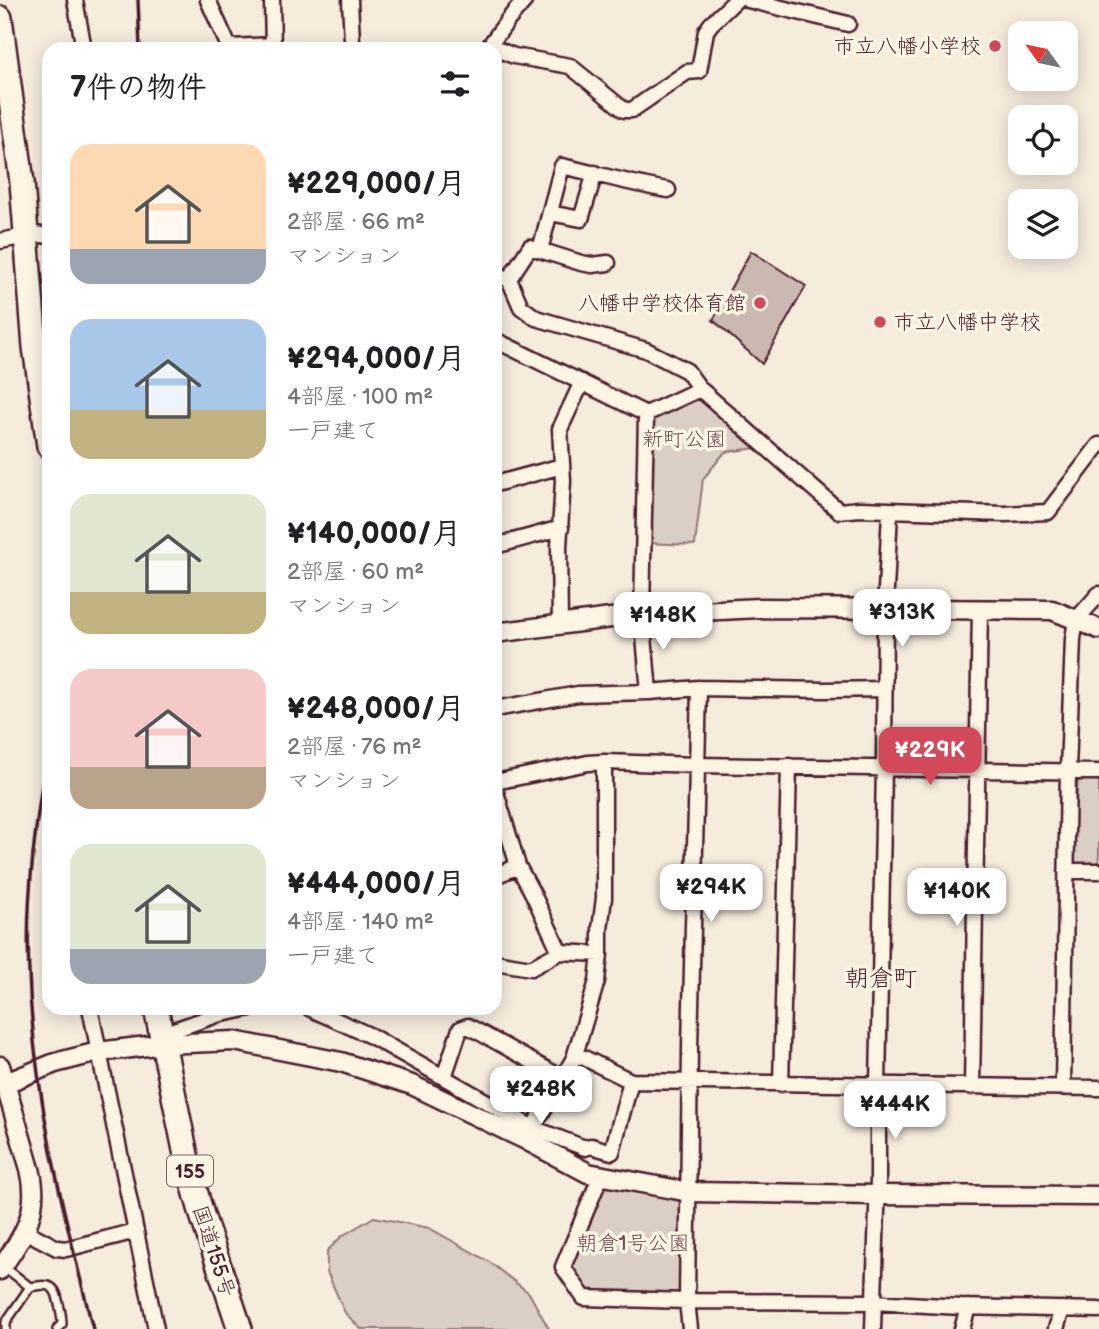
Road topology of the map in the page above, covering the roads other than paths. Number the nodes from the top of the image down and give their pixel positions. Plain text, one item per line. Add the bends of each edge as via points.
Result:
1 (75, 0) edge
2 (208, 0) edge
3 (272, 0) edge
4 (350, 0) edge
5 (525, 0) edge
6 (736, 0) edge
7 (748, 0) edge
8 (0, 18) edge
9 (848, 24) dead end
10 (83, 42) edge
11 (227, 42) edge
12 (273, 42) edge
13 (352, 42) edge
14 (492, 42) edge
15 (502, 52) edge
16 (595, 173) junction
17 (667, 190) dead end
18 (550, 213) junction
19 (38, 236) edge
20 (0, 241) edge
21 (540, 250) junction
22 (608, 263) dead end
23 (502, 277) edge
24 (502, 343) edge
25 (582, 382) junction
26 (701, 389) junction
27 (42, 396) edge
28 (646, 414) junction
29 (1099, 445) edge
30 (562, 466) junction
31 (502, 482) edge
32 (890, 512) junction
33 (561, 528) junction
34 (502, 544) edge
35 (1099, 594) edge
36 (980, 609) junction
37 (885, 610) junction
38 (642, 614) junction
39 (1076, 620) junction
40 (560, 624) junction
41 (1099, 629) edge
42 (502, 632) edge
43 (699, 688) junction
44 (884, 689) junction
45 (649, 692) junction
46 (502, 708) edge
47 (604, 762) junction
48 (697, 765) junction
49 (789, 766) junction
50 (884, 768) junction
51 (978, 770) junction
52 (1068, 770) junction
53 (1099, 772) edge
54 (502, 781) edge
55 (502, 812) edge
56 (518, 866) junction
57 (1066, 871) junction
58 (1099, 871) edge
59 (502, 873) edge
60 (560, 952) junction
61 (600, 954) junction
62 (502, 963) edge
63 (91, 1015) edge
64 (158, 1015) edge
65 (221, 1015) edge
66 (324, 1015) edge
67 (163, 1039) junction
68 (99, 1052) junction
69 (576, 1054) junction
70 (444, 1077) junction
71 (562, 1078) junction
72 (1, 1080) edge
73 (631, 1082) junction
74 (691, 1082) junction
75 (782, 1084) junction
76 (878, 1086) junction
77 (972, 1087) junction
78 (1063, 1087) junction
79 (1099, 1088) edge
80 (529, 1134) junction
81 (601, 1175) junction
82 (689, 1192) junction
83 (877, 1195) junction
84 (1099, 1196) edge
85 (25, 1231) junction
86 (136, 1231) junction
87 (1, 1268) edge
88 (30, 1287) junction
89 (687, 1301) junction
90 (874, 1303) junction
91 (968, 1307) junction
92 (1062, 1309) junction
93 (1099, 1310) edge
94 (6, 1329) edge
95 (57, 1329) edge
96 (156, 1329) edge
97 (240, 1329) edge
98 (690, 1329) edge
99 (873, 1329) edge
100 (962, 1329) edge
101 (1056, 1329) edge

1 - 10 street
2 - 11 street
3 - 12 street
4 - 13 street
5 - 14 street
6 - 15 street via 706,31 699,71 687,72 632,110 624,110 570,66
7 - 9 street
8 - 19 highway via 14,121
16 - 17 street
16 - 18 street via 581,219
16 - 18 street via 562,166
18 - 21 street
19 - 20 street
19 - 27 highway via 35,346
21 - 22 street via 581,263
21 - 23 street via 530,247
23 - 26 street via 521,307 536,318 646,350 688,371
24 - 25 street
25 - 28 street
25 - 30 street via 560,429
26 - 28 street
26 - 32 street via 839,511
28 - 38 street
29 - 32 street via 1048,512
30 - 31 street
30 - 33 street
32 - 37 street
33 - 34 street
33 - 40 street
35 - 39 street
36 - 37 street
36 - 39 street via 1052,610
36 - 51 street
37 - 38 street via 760,608
37 - 44 street
38 - 40 street
38 - 45 street
39 - 41 street
39 - 52 street
40 - 42 street
43 - 44 street
43 - 45 street
43 - 48 street
44 - 50 street
45 - 46 street via 578,694
47 - 48 street
47 - 54 street
47 - 61 street
48 - 49 street
48 - 74 street
49 - 50 street
49 - 75 street
50 - 51 street
50 - 76 street
51 - 52 street
51 - 77 street
52 - 53 street
52 - 57 street
55 - 56 street
56 - 59 street
56 - 60 street
57 - 58 street
57 - 78 street
60 - 61 street
60 - 62 street via 531,968
61 - 69 street
63 - 68 street
64 - 67 highway, 国道155号 / 155
65 - 67 street
66 - 70 street
67 - 68 street
67 - 80 street via 234,1041 341,1062 412,1085
67 - 97 highway, 国道155号 / 155 via 188,1165
68 - 72 street
68 - 86 street
69 - 71 street
69 - 73 street
70 - 71 street via 460,1029 468,1026
70 - 80 street
71 - 80 street
72 - 85 street via 34,1184
73 - 74 street
73 - 80 street via 612,1152
74 - 75 street
74 - 82 street
75 - 76 street
76 - 77 street
76 - 83 street
77 - 78 street
78 - 79 street
80 - 81 street via 588,1173
81 - 82 street
81 - 89 street via 563,1266 584,1298
82 - 83 street
82 - 89 street
83 - 84 street
83 - 90 street
85 - 86 street via 66,1249
85 - 87 street
86 - 96 street
87 - 88 lane
88 - 94 lane
88 - 95 lane via 54,1289 62,1316
89 - 90 street
89 - 98 street
90 - 91 street
90 - 99 street
91 - 92 street
91 - 100 street
92 - 93 street
92 - 101 street

